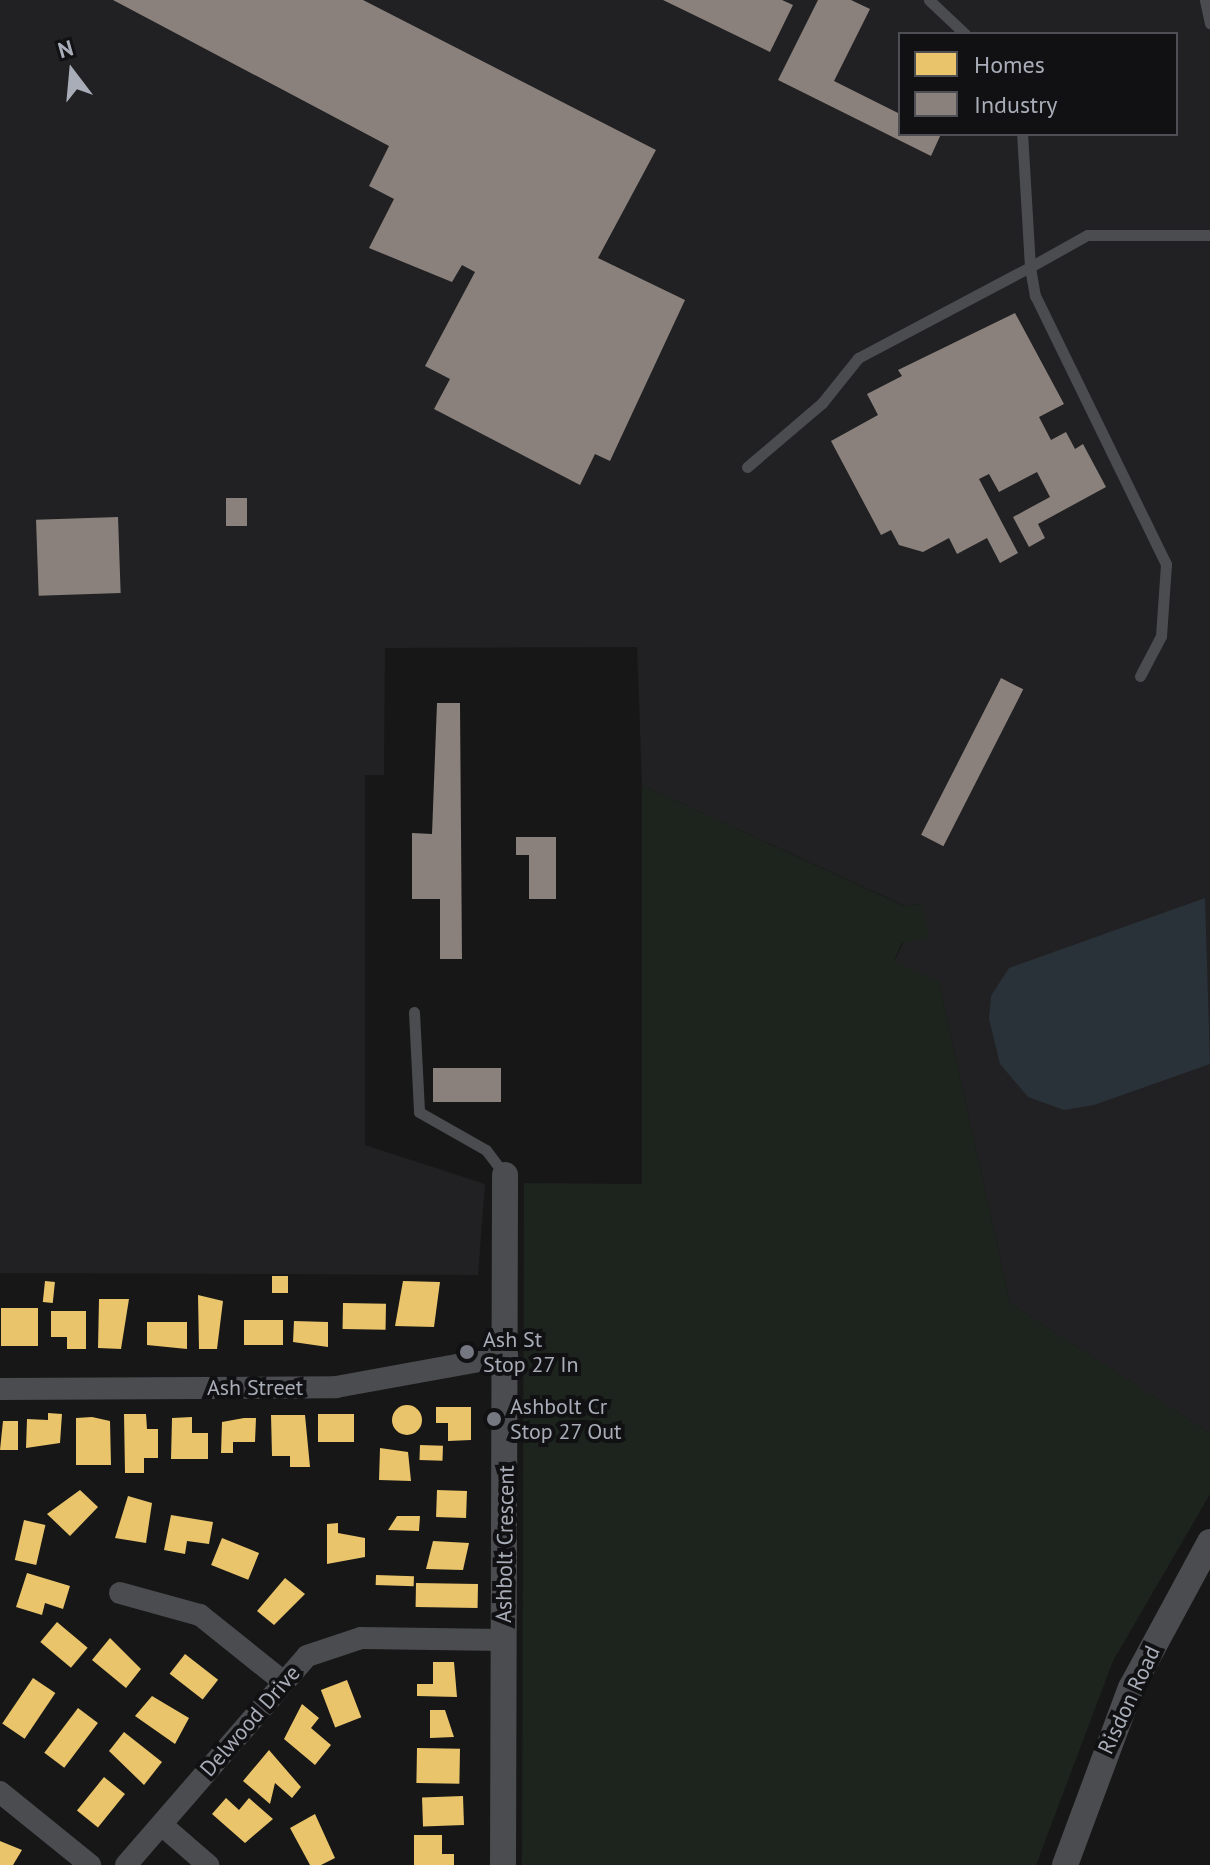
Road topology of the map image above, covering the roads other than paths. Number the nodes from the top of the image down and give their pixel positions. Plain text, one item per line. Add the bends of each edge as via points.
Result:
1 (929, 0) edge
2 (1205, 0) edge
3 (1210, 23) edge
4 (963, 32) edge
5 (1022, 136) edge
6 (1210, 235) edge
7 (1030, 267) junction
8 (747, 467) dead end
9 (1140, 676) dead end
10 (414, 1012) dead end
11 (505, 1175) joint
12 (507, 1356) junction
13 (0, 1389) edge
14 (1210, 1542) edge
15 (120, 1593) dead end
16 (504, 1640) junction
17 (280, 1679) junction
18 (0, 1792) edge
19 (163, 1826) junction
20 (90, 1865) edge
21 (126, 1865) edge
22 (208, 1865) edge
23 (503, 1865) edge
24 (1065, 1865) edge

1 - 4 lane
2 - 3 lane
5 - 7 lane
6 - 7 lane via 1087,235
7 - 8 lane via 858,358 822,403
7 - 9 lane via 1035,296 1166,564 1161,636
10 - 11 lane via 419,1112 486,1150
11 - 12 street, Ashbolt Crescent
12 - 13 street, Ash Street via 336,1387
12 - 16 street, Ashbolt Crescent
14 - 24 street, Risdon Road via 1131,1688
15 - 17 street via 200,1615
16 - 17 street, Delwood Drive via 361,1638 307,1656
16 - 23 street, Ashbolt Crescent
17 - 19 street, Delwood Drive
18 - 20 street
19 - 21 street, Delwood Drive
19 - 22 street

